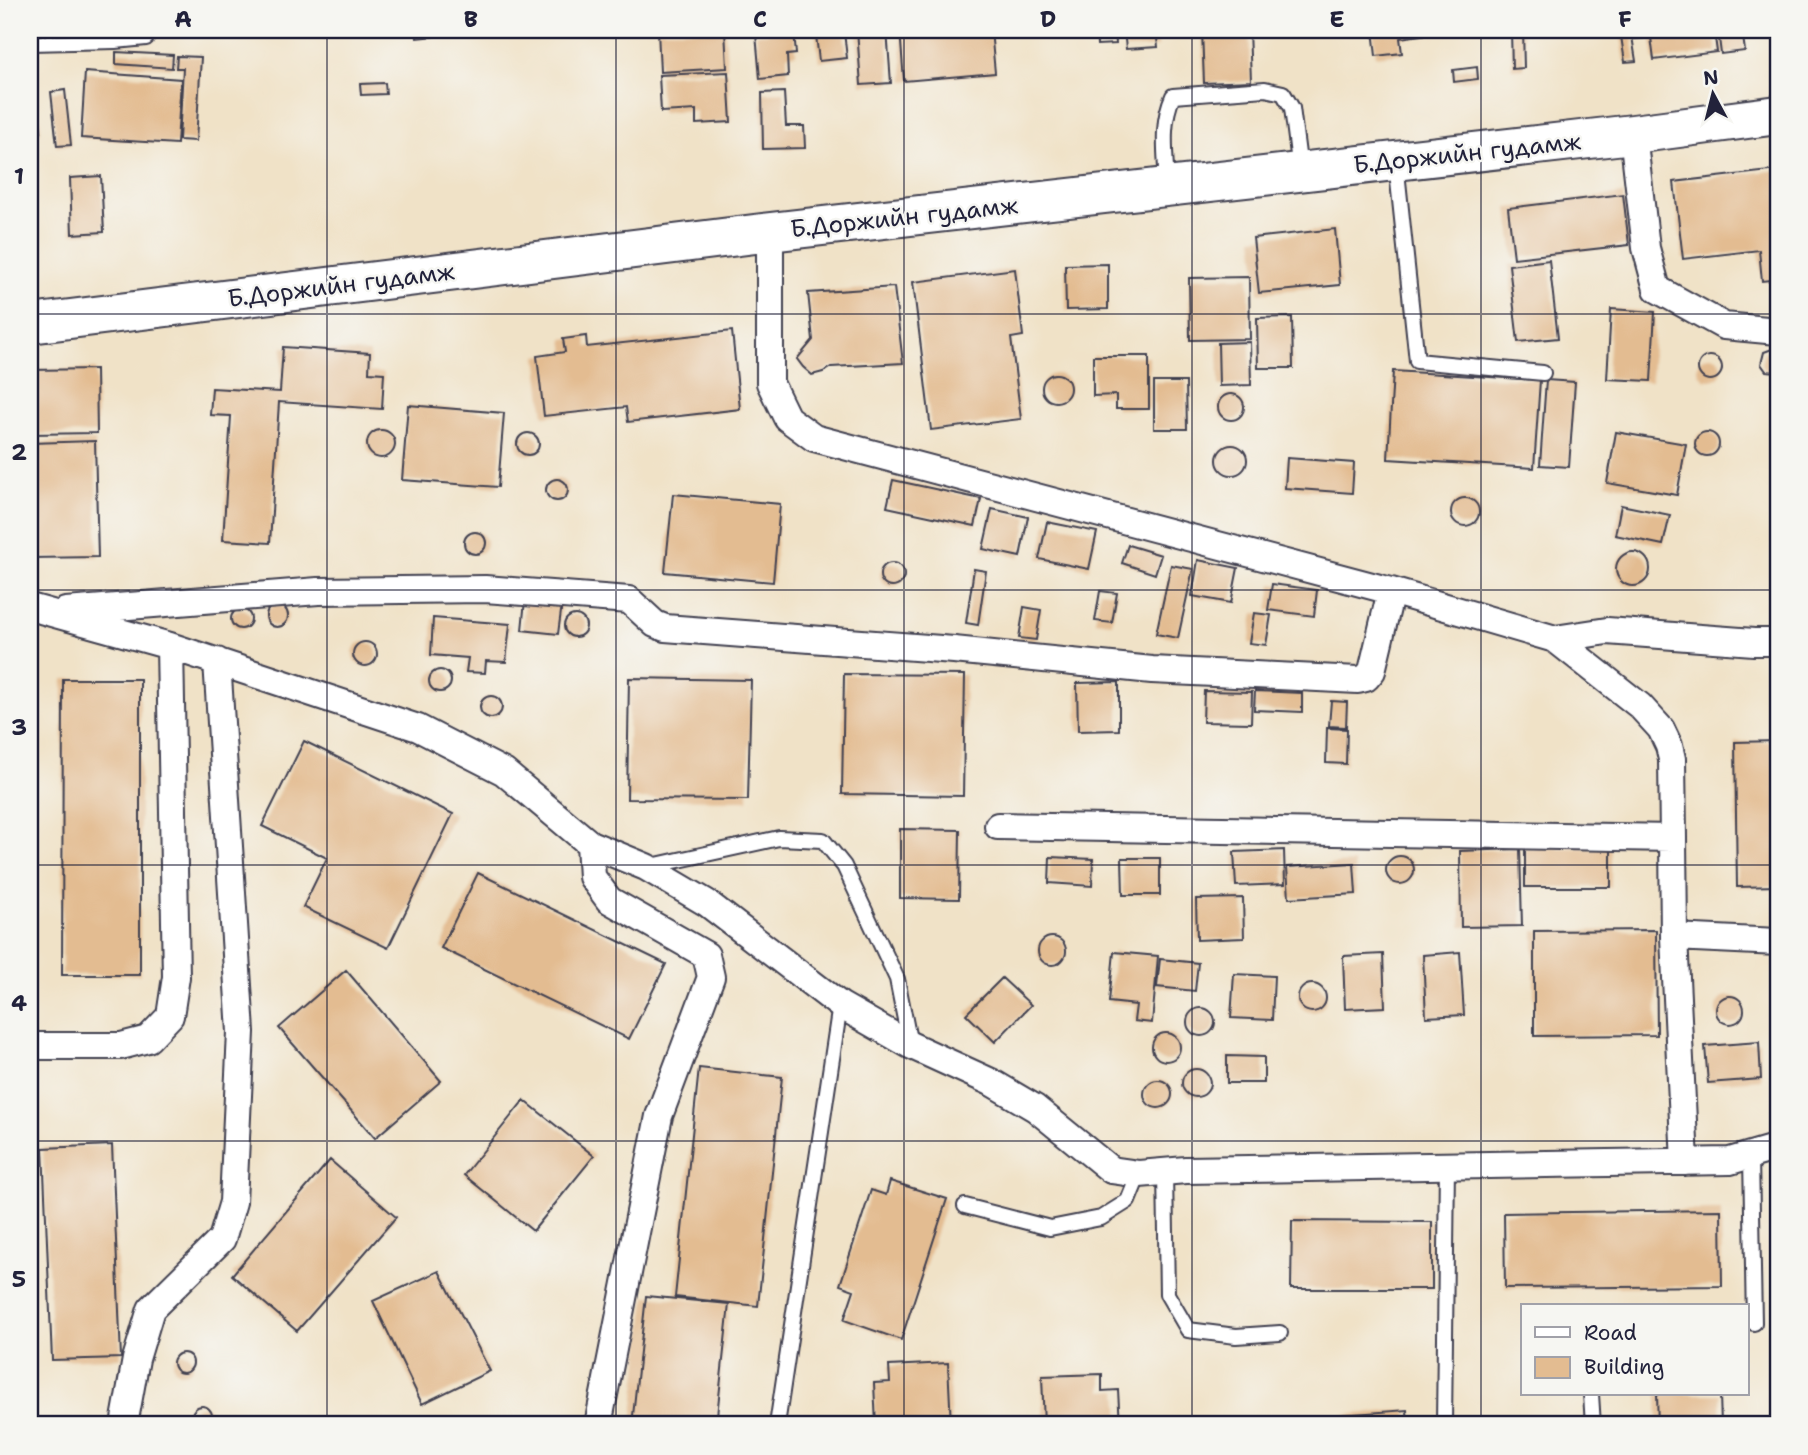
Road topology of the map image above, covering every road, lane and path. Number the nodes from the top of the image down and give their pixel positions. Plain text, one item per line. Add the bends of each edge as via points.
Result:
1 (146, 38) dead end
2 (30, 43) edge
3 (1778, 115) edge
4 (1633, 134) junction
5 (1396, 161) junction
6 (1300, 172) junction
7 (1167, 187) junction
8 (770, 232) junction
9 (30, 324) edge
10 (1778, 331) edge
11 (1543, 373) dead end
12 (1391, 591) junction
13 (40, 609) edge
14 (1555, 639) junction
15 (1778, 642) edge
16 (170, 646) junction
17 (217, 661) junction
18 (998, 826) dead end
19 (1673, 838) junction
20 (590, 844) junction
21 (646, 867) junction
22 (1674, 937) junction
23 (1778, 942) edge
24 (840, 1005) junction
25 (910, 1045) junction
26 (30, 1046) edge
27 (1778, 1147) edge
28 (1751, 1157) junction
29 (1685, 1161) junction
30 (1447, 1166) junction
31 (1152, 1173) junction
32 (965, 1206) dead end
33 (1754, 1323) dead end
34 (1280, 1333) dead end
35 (1591, 1396) edge
36 (124, 1425) edge
37 (598, 1425) edge
38 (777, 1425) edge
39 (1444, 1425) edge
40 (1593, 1425) edge

1 - 2 lane
3 - 4 main road, Б.Доржийн гудамж
4 - 5 main road, Б.Доржийн гудамж
4 - 10 street via 1646,248 1657,289 1724,326
5 - 6 main road, Б.Доржийн гудамж
5 - 11 lane via 1417,361
6 - 7 main road, Б.Доржийн гудамж
6 - 7 lane via 1292,108 1283,93 1265,89 1173,96 1165,123
7 - 8 main road, Б.Доржийн гудамж
8 - 9 main road, Б.Доржийн гудамж
8 - 12 street via 770,383 787,418 814,438
12 - 13 street via 1372,671 1358,680 1152,670 665,628 629,600 485,589 318,591
12 - 14 street
13 - 16 street
14 - 15 street via 1607,631
14 - 19 street via 1640,706 1666,737 1672,759
16 - 17 street
16 - 26 street via 176,977 170,1016 148,1039 121,1046
17 - 20 street via 418,728 504,772
17 - 36 street via 241,1032 233,1202 222,1239 151,1310
18 - 19 street
19 - 22 street
20 - 21 street
20 - 37 street via 592,877 610,900 706,955 711,977 659,1116
21 - 24 street via 707,903
21 - 25 lane via 779,838 823,840 844,866 897,979
22 - 23 street
22 - 29 street
24 - 25 street
24 - 38 lane
25 - 31 street via 1035,1108 1111,1170
27 - 28 street
28 - 29 street
28 - 33 lane
29 - 30 street
30 - 31 street
30 - 39 lane
31 - 32 lane via 1128,1201 1101,1218 1050,1228
31 - 34 lane via 1167,1294 1188,1330 1236,1336
35 - 40 lane

